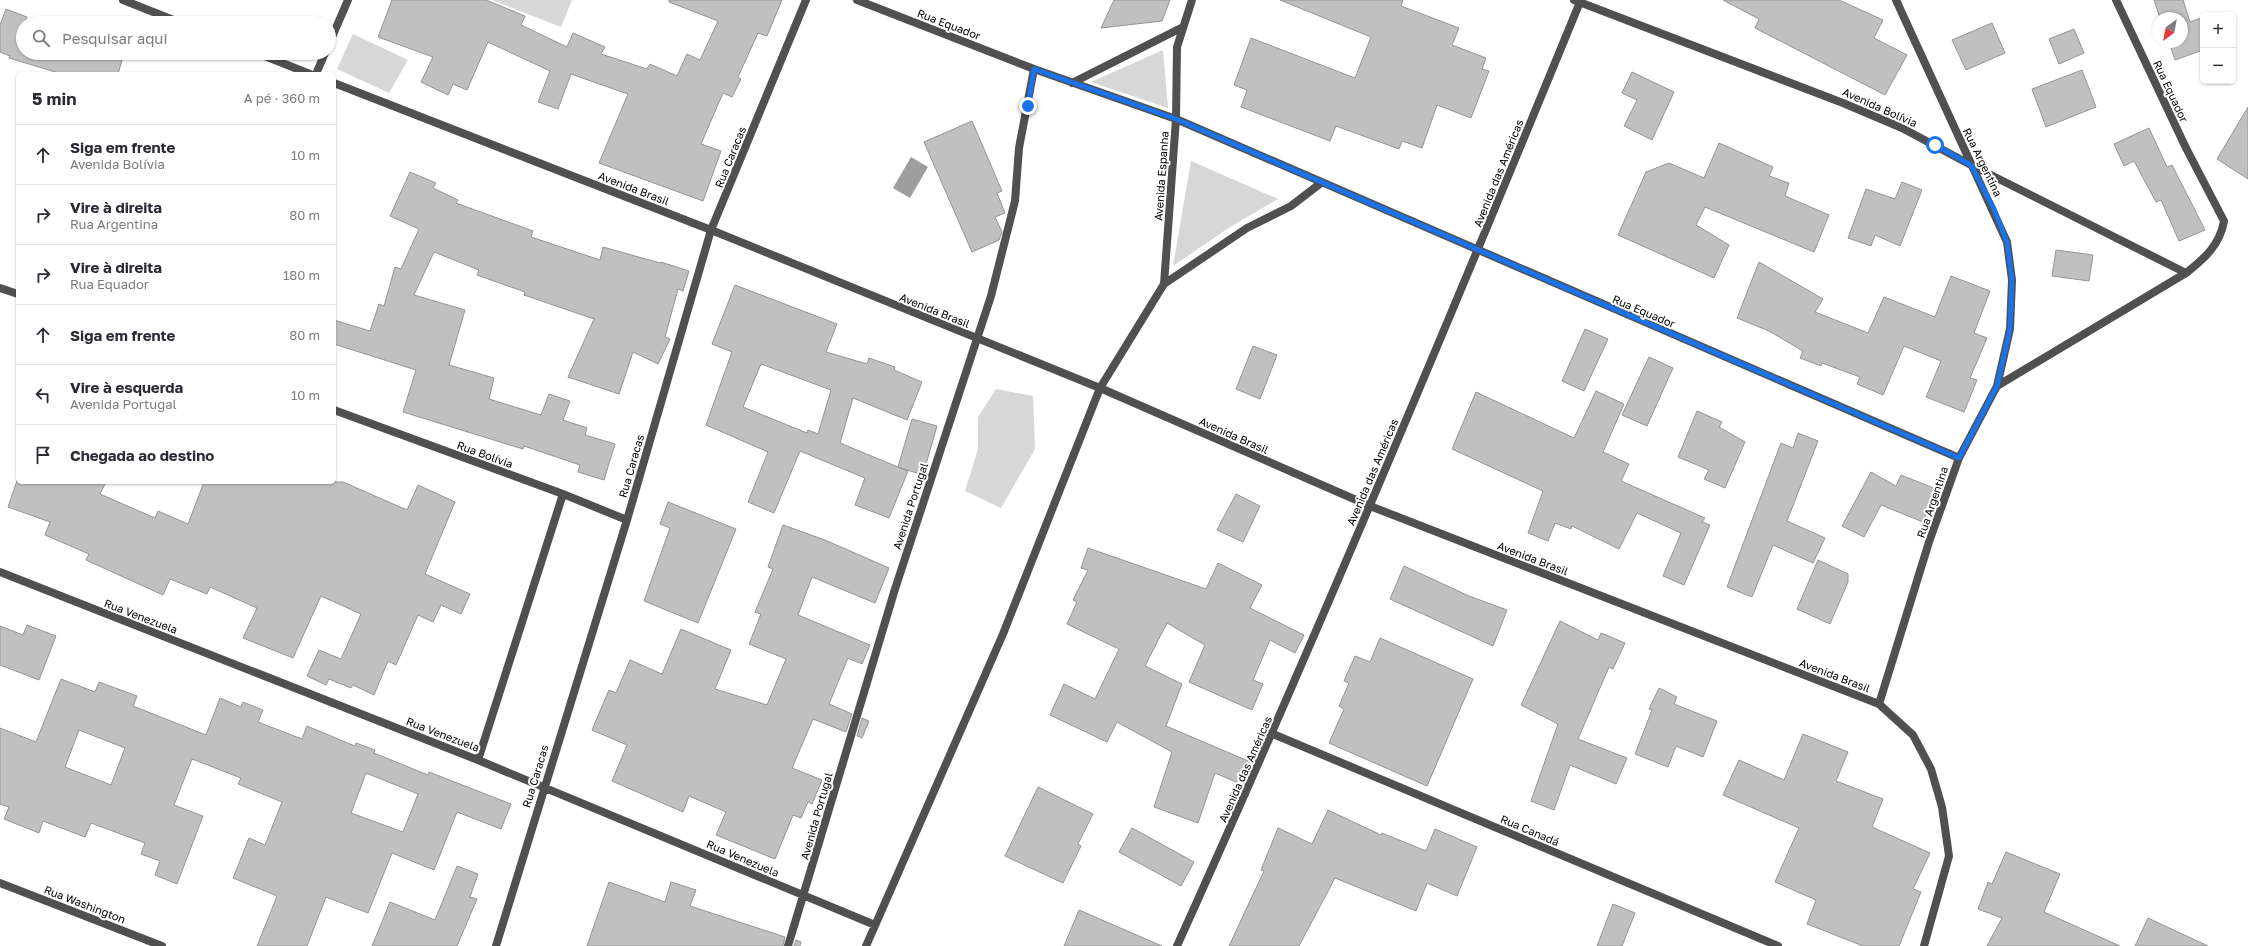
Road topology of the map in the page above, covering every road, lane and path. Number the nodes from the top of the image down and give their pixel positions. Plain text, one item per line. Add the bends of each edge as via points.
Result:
1 (123, 0) edge
2 (348, 0) edge
3 (806, 0) edge
4 (857, 0) edge
5 (1192, 0) edge
6 (1896, 0) edge
7 (2116, 0) edge
8 (1577, 1) edge
9 (163, 16) edge
10 (1183, 27) junction
11 (336, 28) edge
12 (275, 60) edge
13 (322, 60) edge
14 (1034, 69) junction
15 (305, 72) edge
16 (317, 72) edge
17 (1072, 83) junction
18 (336, 84) edge
19 (1176, 119) junction
20 (1971, 165) junction
21 (1321, 183) junction
22 (711, 230) junction
23 (1478, 251) junction
24 (2186, 272) junction
25 (1164, 284) junction
26 (0, 288) edge
27 (16, 293) edge
28 (975, 338) junction
29 (1997, 386) junction
30 (1100, 388) junction
31 (336, 411) edge
32 (1959, 458) junction
33 (563, 494) junction
34 (1370, 506) junction
35 (627, 520) junction
36 (0, 572) edge
37 (1879, 704) junction
38 (1273, 734) junction
39 (478, 760) junction
40 (543, 786) junction
41 (0, 883) edge
42 (804, 895) junction
43 (875, 924) junction
44 (162, 946) edge
45 (496, 946) edge
46 (788, 946) edge
47 (866, 946) edge
48 (1177, 946) edge
49 (1778, 946) edge
50 (1924, 946) edge

1 - 9 street
2 - 11 street
3 - 22 street, Rua Caracas
4 - 14 street, Rua Equador
5 - 10 street, Avenida Espanha
6 - 20 street, Rua Argentina
7 - 24 street, Rua Equador via 2186,148 2224,221 2222,232 2212,250
8 - 20 street, Avenida Bolívia via 1843,103 1902,128
8 - 23 street, Avenida das Américas
10 - 17 street
10 - 19 street, Avenida Espanha via 1177,47
12 - 15 street
13 - 16 street
14 - 17 street, Rua Equador
14 - 28 street, Avenida Portugal via 1019,148 1016,201 991,296
17 - 19 street, Rua Equador
18 - 22 street, Avenida Brasil
19 - 21 street, Rua Equador
19 - 25 street, Avenida Espanha
20 - 24 street, Avenida Bolívia
20 - 29 street, Rua Argentina via 1994,209 2007,242 2012,280 2010,329
21 - 23 street, Rua Equador
21 - 25 street via 1291,206 1247,228
22 - 28 street, Avenida Brasil
22 - 35 street, Rua Caracas
23 - 32 street, Rua Equador
23 - 34 street, Avenida das Américas
24 - 29 street, Rua Equador
25 - 30 street
26 - 27 street
28 - 30 street, Avenida Brasil
28 - 42 street, Avenida Portugal via 895,589
29 - 32 street, Rua Argentina
30 - 34 street, Avenida Brasil
30 - 43 street via 1003,634
31 - 33 street, Rua Bolívia
32 - 37 street, Rua Argentina via 1929,542
33 - 35 street, Rua Bolívia
33 - 39 street
34 - 37 street, Avenida Brasil
34 - 38 street, Avenida das Américas
35 - 40 street, Rua Caracas
36 - 39 street, Rua Venezuela
37 - 50 street, Avenida Brasil via 1913,735 1931,769 1942,807 1949,856
38 - 48 street, Avenida das Américas
38 - 49 street, Rua Canadá
39 - 40 street, Rua Venezuela
40 - 42 street, Rua Venezuela
40 - 45 street, Rua Caracas
41 - 44 street, Rua Washington
42 - 43 street, Rua Venezuela
42 - 46 street, Avenida Portugal
43 - 47 street

